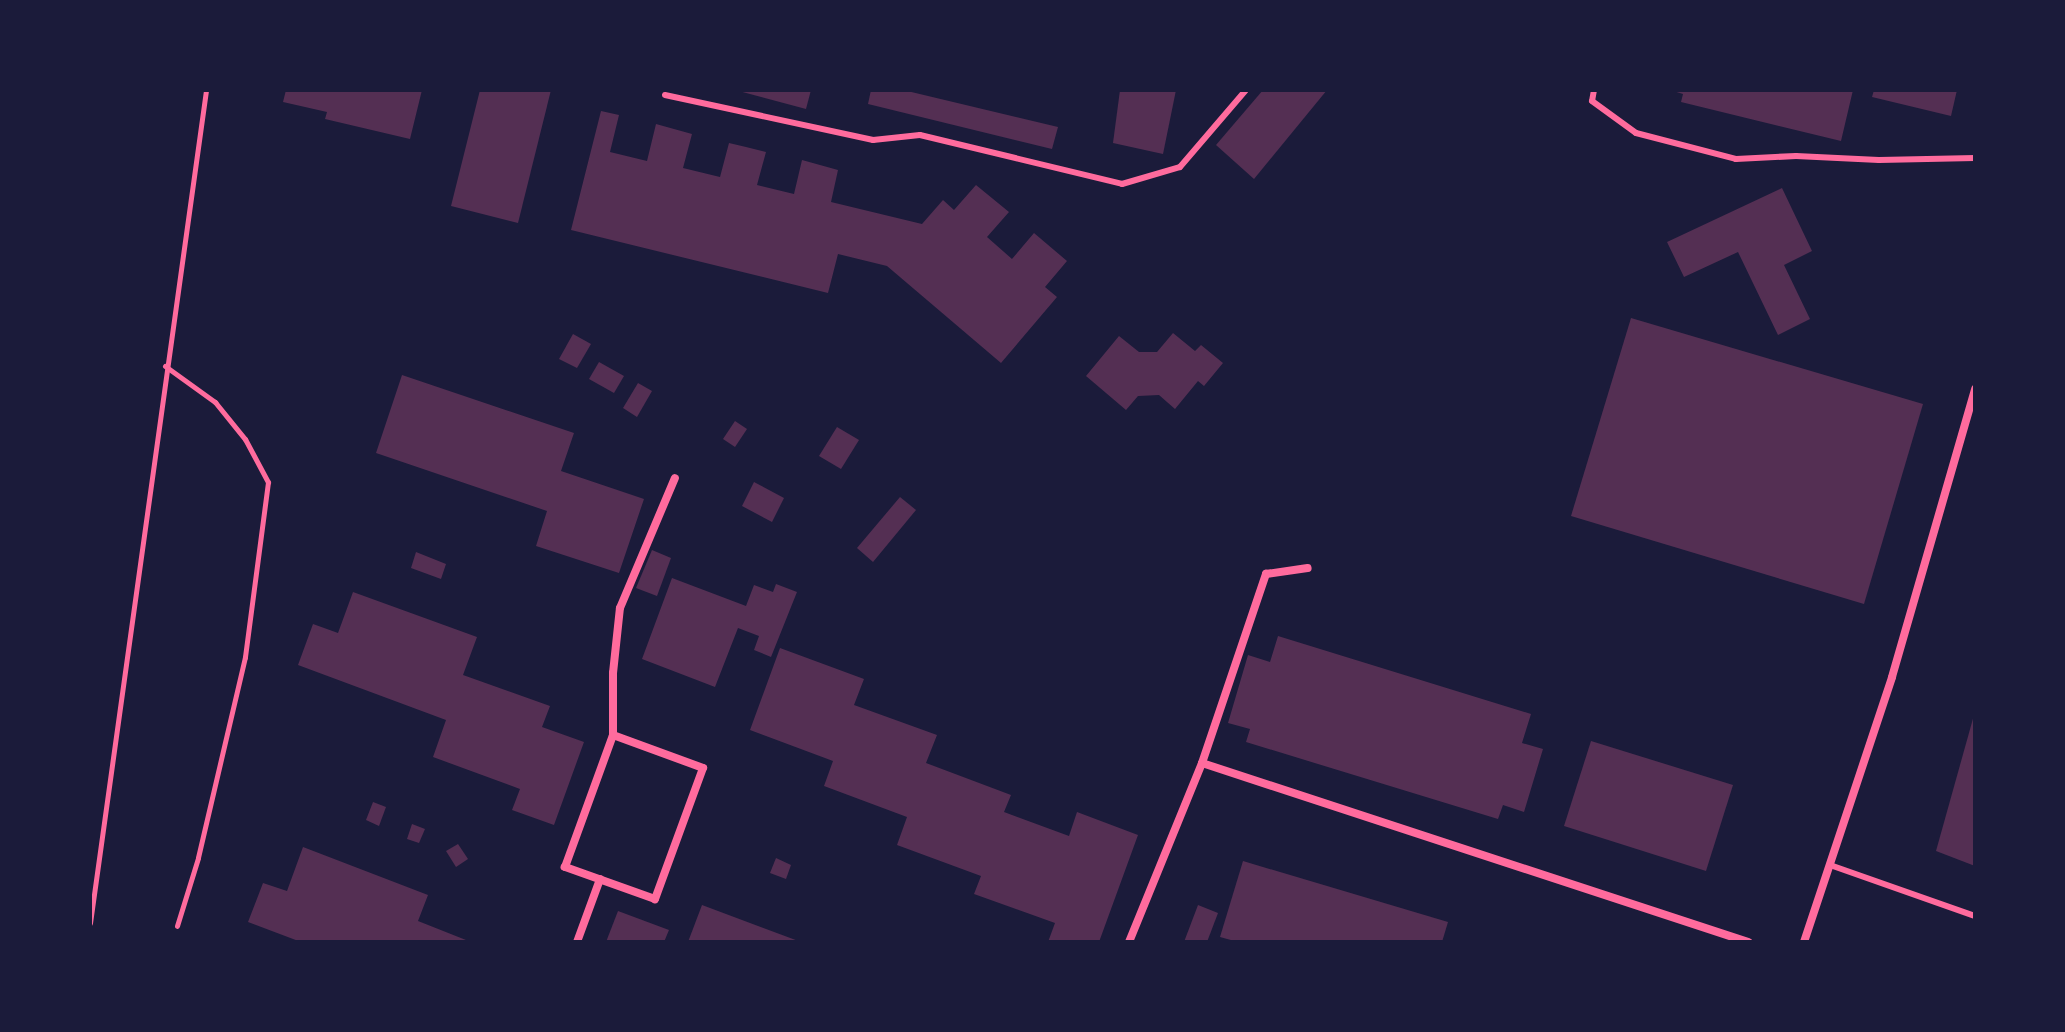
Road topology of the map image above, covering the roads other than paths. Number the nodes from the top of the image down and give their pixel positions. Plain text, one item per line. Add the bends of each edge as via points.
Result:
1 (1246, 90) edge
2 (1594, 90) edge
3 (665, 95) dead end
4 (1975, 158) edge
5 (1975, 389) edge
6 (675, 478) dead end
7 (1308, 568) dead end
8 (613, 735) junction
9 (1202, 763) junction
10 (1830, 865) junction
11 (600, 879) junction
12 (1975, 916) edge
13 (577, 942) edge
14 (1129, 942) edge
15 (1748, 942) edge
16 (1804, 942) edge

1 - 3 lane via 1180,167 1122,184 920,135 873,140
2 - 4 lane via 1592,101 1636,133 1736,159
5 - 10 street via 1892,677
6 - 8 street via 620,608
7 - 9 street via 1266,574
8 - 11 street via 565,867
8 - 11 street via 703,768 655,899
9 - 14 street
9 - 15 street
10 - 12 lane
10 - 16 street
11 - 13 street

